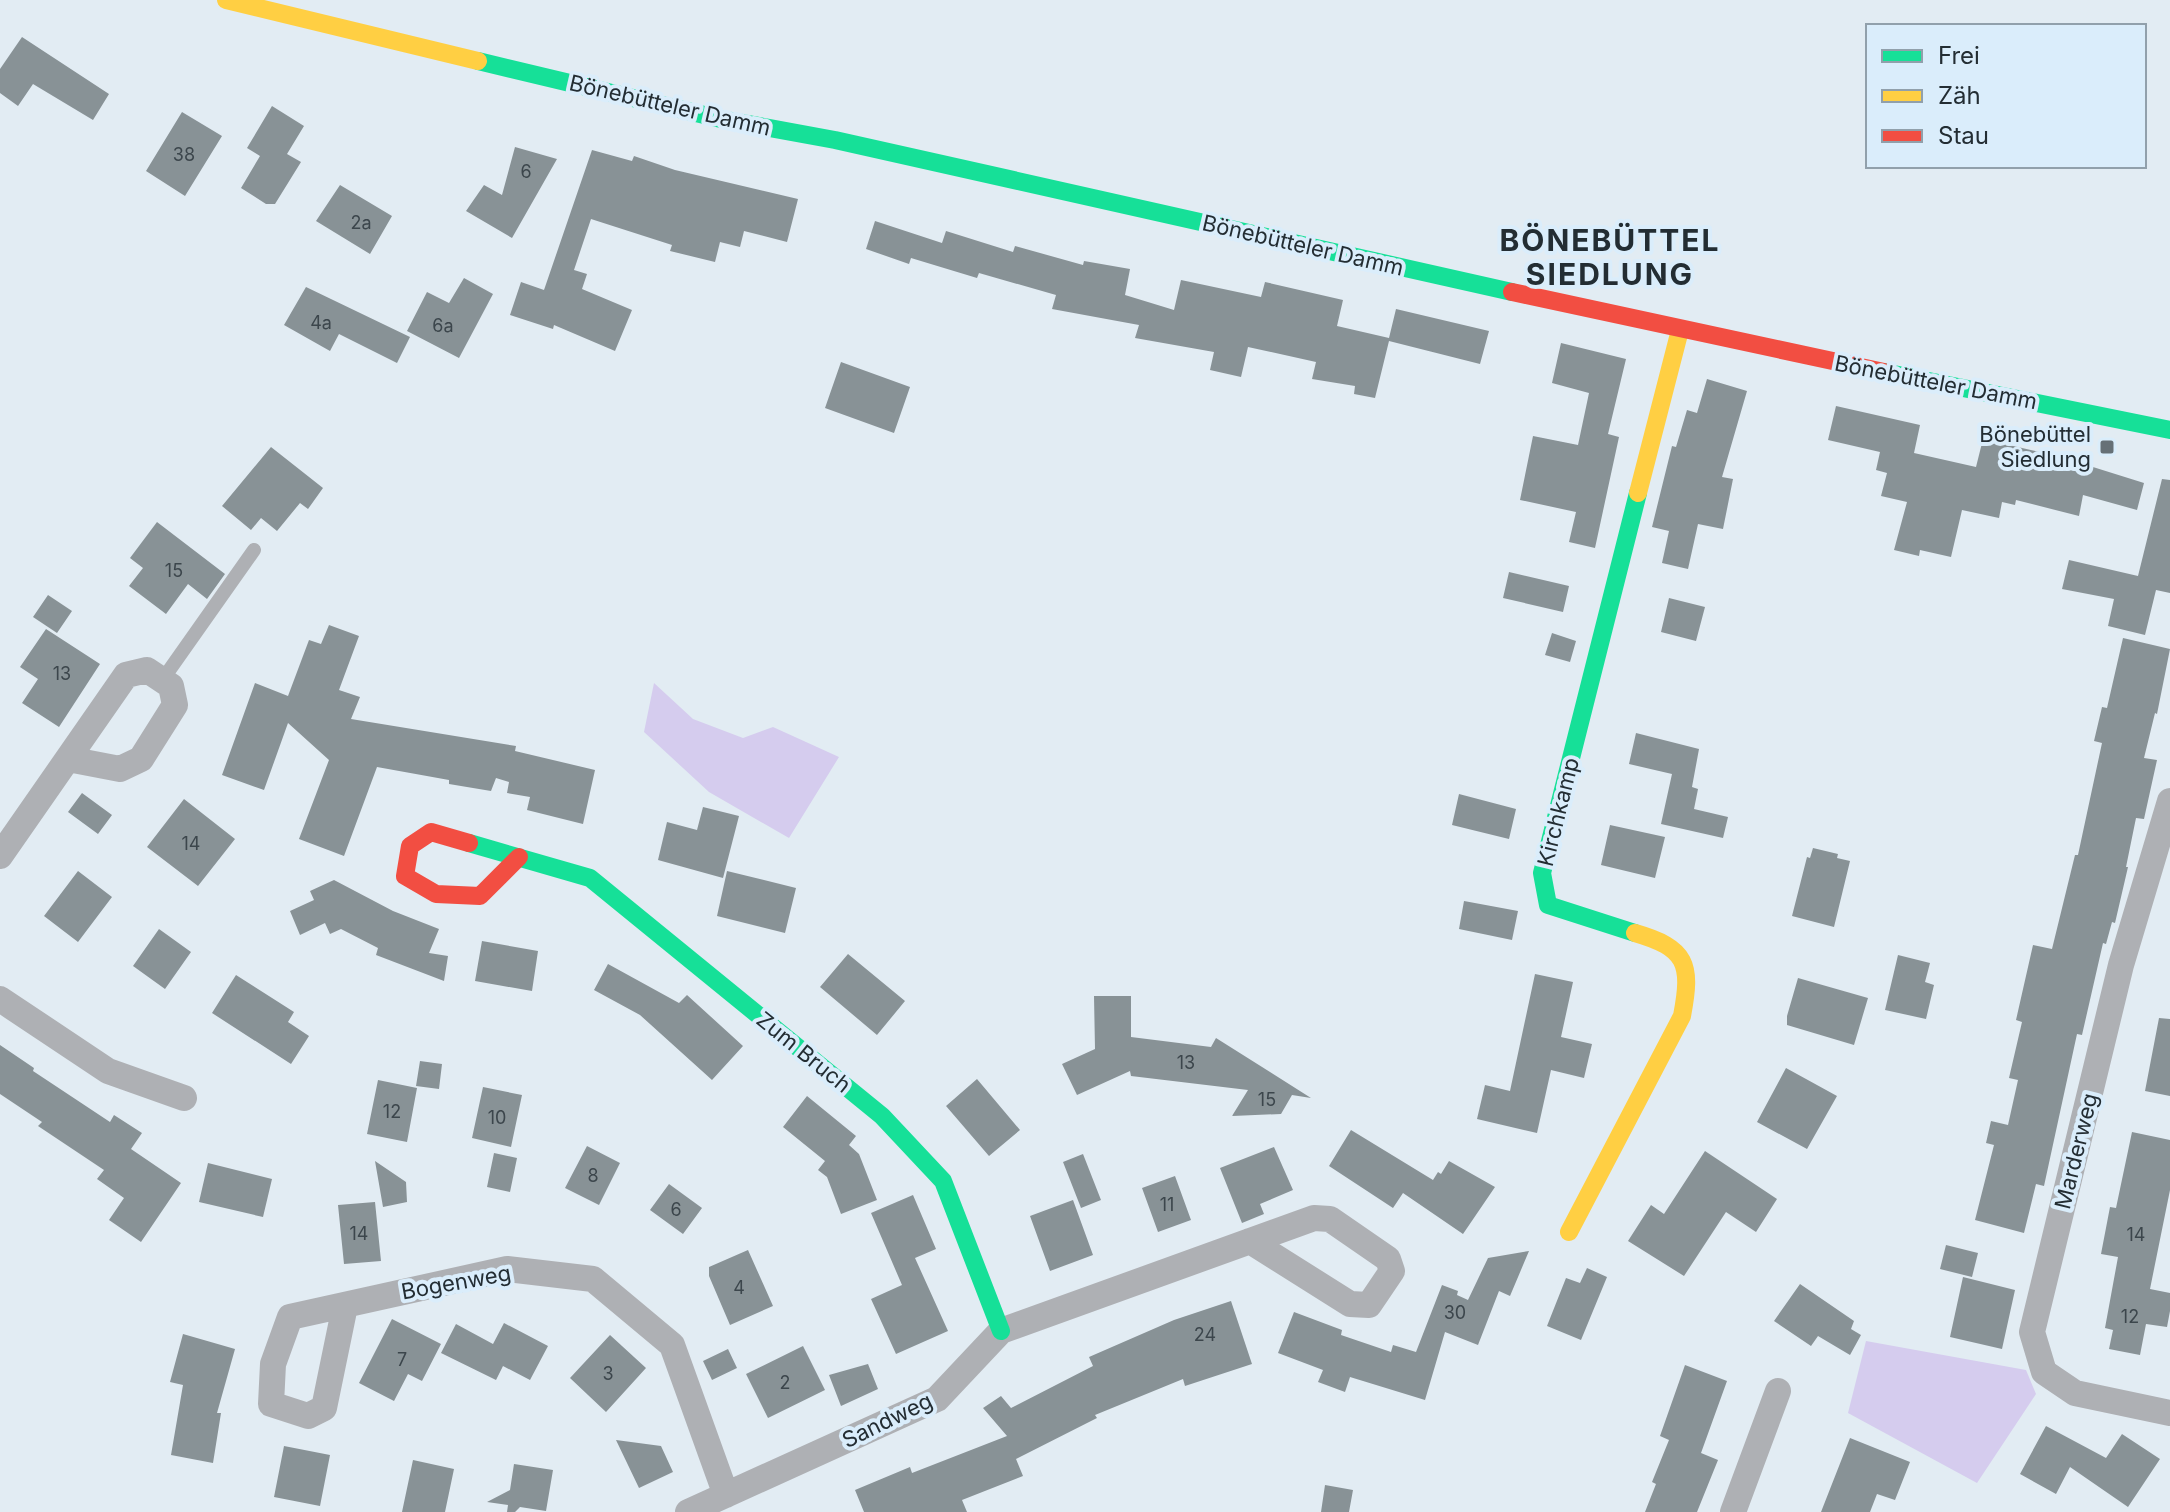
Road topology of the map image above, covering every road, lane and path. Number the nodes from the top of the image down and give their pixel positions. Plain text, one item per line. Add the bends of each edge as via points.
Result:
1 (226, 0) edge
2 (1680, 330) junction
3 (2170, 430) edge
4 (254, 550) dead end
5 (163, 679) junction
6 (68, 759) junction
7 (2170, 801) edge
8 (0, 856) edge
9 (519, 857) junction
10 (0, 999) edge
11 (184, 1098) dead end
12 (1569, 1232) dead end
13 (1250, 1241) junction
14 (345, 1306) dead end
15 (1001, 1331) junction
16 (1778, 1391) dead end
17 (2170, 1413) edge
18 (726, 1495) junction
19 (688, 1512) edge
20 (1733, 1512) edge

1 - 2 street, Bönebütteler Damm via 721,119
2 - 3 street, Bönebütteler Damm
2 - 12 street, Kirchkamp via 1542,873 1548,905 1665,942 1683,959 1687,991 1682,1016
4 - 5 lane
5 - 6 street via 147,670 126,675
5 - 6 street via 171,686 175,705 141,759 120,769
6 - 8 street
7 - 17 street, Marderweg via 2121,965 2032,1332 2044,1372 2075,1393
9 - 9 street, Zum Bruch via 431,832 410,846 405,876 436,894 480,896
9 - 15 street, Zum Bruch via 590,878 882,1116 943,1181
10 - 11 street via 108,1071
13 - 13 street, Sandweg via 1350,1304 1369,1305 1392,1271 1388,1259 1330,1219 1314,1218
13 - 15 street, Sandweg
14 - 18 street, Bogenweg via 507,1269 593,1279 672,1345
15 - 18 street, Sandweg via 937,1399
16 - 20 street
18 - 19 street, Sandweg

